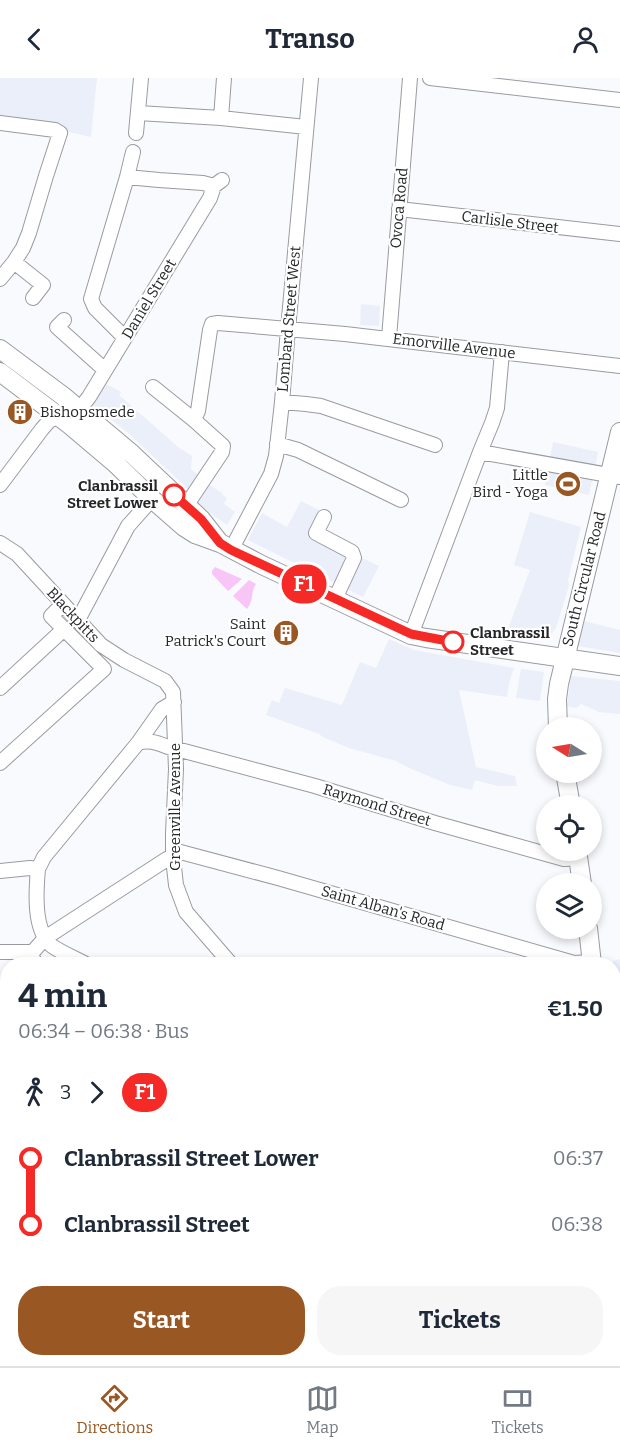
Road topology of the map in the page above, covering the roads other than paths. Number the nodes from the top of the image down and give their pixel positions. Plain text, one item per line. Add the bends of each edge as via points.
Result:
1 (141, 78) edge
2 (224, 78) edge
3 (311, 78) edge
4 (410, 78) edge
5 (430, 78) edge
6 (620, 100) edge
7 (138, 112) junction
8 (221, 118) junction
9 (0, 123) edge
10 (306, 127) junction
11 (136, 133) dead end
12 (133, 152) dead end
13 (127, 177) junction
14 (399, 209) junction
15 (620, 234) edge
16 (14, 262) junction
17 (0, 279) edge
18 (33, 298) dead end
19 (64, 320) dead end
20 (288, 328) junction
21 (125, 338) junction
22 (389, 338) junction
23 (0, 349) edge
24 (502, 352) junction
25 (620, 366) edge
26 (105, 370) junction
27 (0, 372) edge
28 (153, 387) dead end
29 (282, 402) junction
30 (80, 410) junction
31 (59, 416) junction
32 (194, 420) junction
33 (620, 432) edge
34 (278, 444) junction
35 (435, 445) dead end
36 (480, 452) junction
37 (615, 476) edge
38 (0, 485) edge
39 (152, 499) junction
40 (401, 500) dead end
41 (186, 506) junction
42 (324, 517) dead end
43 (0, 543) edge
44 (225, 546) junction
45 (335, 599) junction
46 (63, 604) junction
47 (78, 620) junction
48 (63, 630) junction
49 (411, 634) junction
50 (564, 658) junction
51 (620, 666) edge
52 (0, 688) edge
53 (174, 702) junction
54 (558, 717) edge
55 (138, 743) junction
56 (176, 750) junction
57 (0, 763) edge
58 (536, 851) edge
59 (173, 854) junction
60 (38, 868) junction
61 (0, 871) edge
62 (45, 938) junction
63 (589, 939) edge
64 (0, 952) edge
65 (32, 957) edge
66 (34, 957) edge
67 (73, 957) edge
68 (225, 957) edge
69 (553, 957) edge
70 (591, 957) edge

1 - 7 street
2 - 8 street
3 - 10 street, Lombard Street West
4 - 14 street, Ovoca Road
5 - 6 street
7 - 8 street
7 - 11 street
8 - 10 street
9 - 16 street via 60,133 29,233
10 - 20 street, Lombard Street West
12 - 13 street
13 - 21 street via 91,299
13 - 21 street, Daniel Street via 218,183
14 - 15 street, Carlisle Street
14 - 22 street, Ovoca Road
16 - 17 street
16 - 18 street via 44,285
19 - 26 street via 57,327
20 - 22 street, Emorville Avenue
20 - 29 street, Lombard Street West
20 - 32 street, Emorville Avenue via 212,324
21 - 26 street, Daniel Street
22 - 24 street, Emorville Avenue
23 - 30 main road
24 - 25 street, Emorville Avenue
24 - 36 street via 497,408
26 - 30 street, Daniel Street
27 - 31 main road
28 - 32 street
29 - 34 street, Lombard Street West
29 - 35 street via 321,406
30 - 41 main road
31 - 38 street via 42,429
31 - 39 main road
32 - 41 street via 223,446
33 - 37 main road, South Circular Road
34 - 40 street
34 - 44 street, Lombard Street West via 271,474
36 - 37 street
36 - 49 street
37 - 50 main road, South Circular Road
39 - 44 main road via 189,530
39 - 47 street via 128,526
41 - 44 main road
42 - 45 street via 316,533 352,552 354,558
43 - 46 street, Blackpitts via 17,554
44 - 45 main road
45 - 49 main road
46 - 47 street, Blackpitts
46 - 48 street via 51,616
47 - 53 street, Blackpitts via 101,645 165,681 173,692
48 - 52 street
48 - 57 street via 104,669
49 - 50 main road
50 - 51 main road
50 - 54 main road, South Circular Road
53 - 55 street via 162,708
53 - 56 street, Greenville Avenue
55 - 56 street, Raymond Street via 157,742
55 - 60 street
56 - 58 street, Raymond Street
56 - 59 street, Greenville Avenue
59 - 62 street
59 - 68 street, Greenville Avenue via 176,885 186,912
59 - 69 street, Saint Alban's Road via 389,909
60 - 61 street
60 - 62 street via 38,921
62 - 66 street
62 - 67 street
63 - 70 main road
64 - 65 street via 29,952

